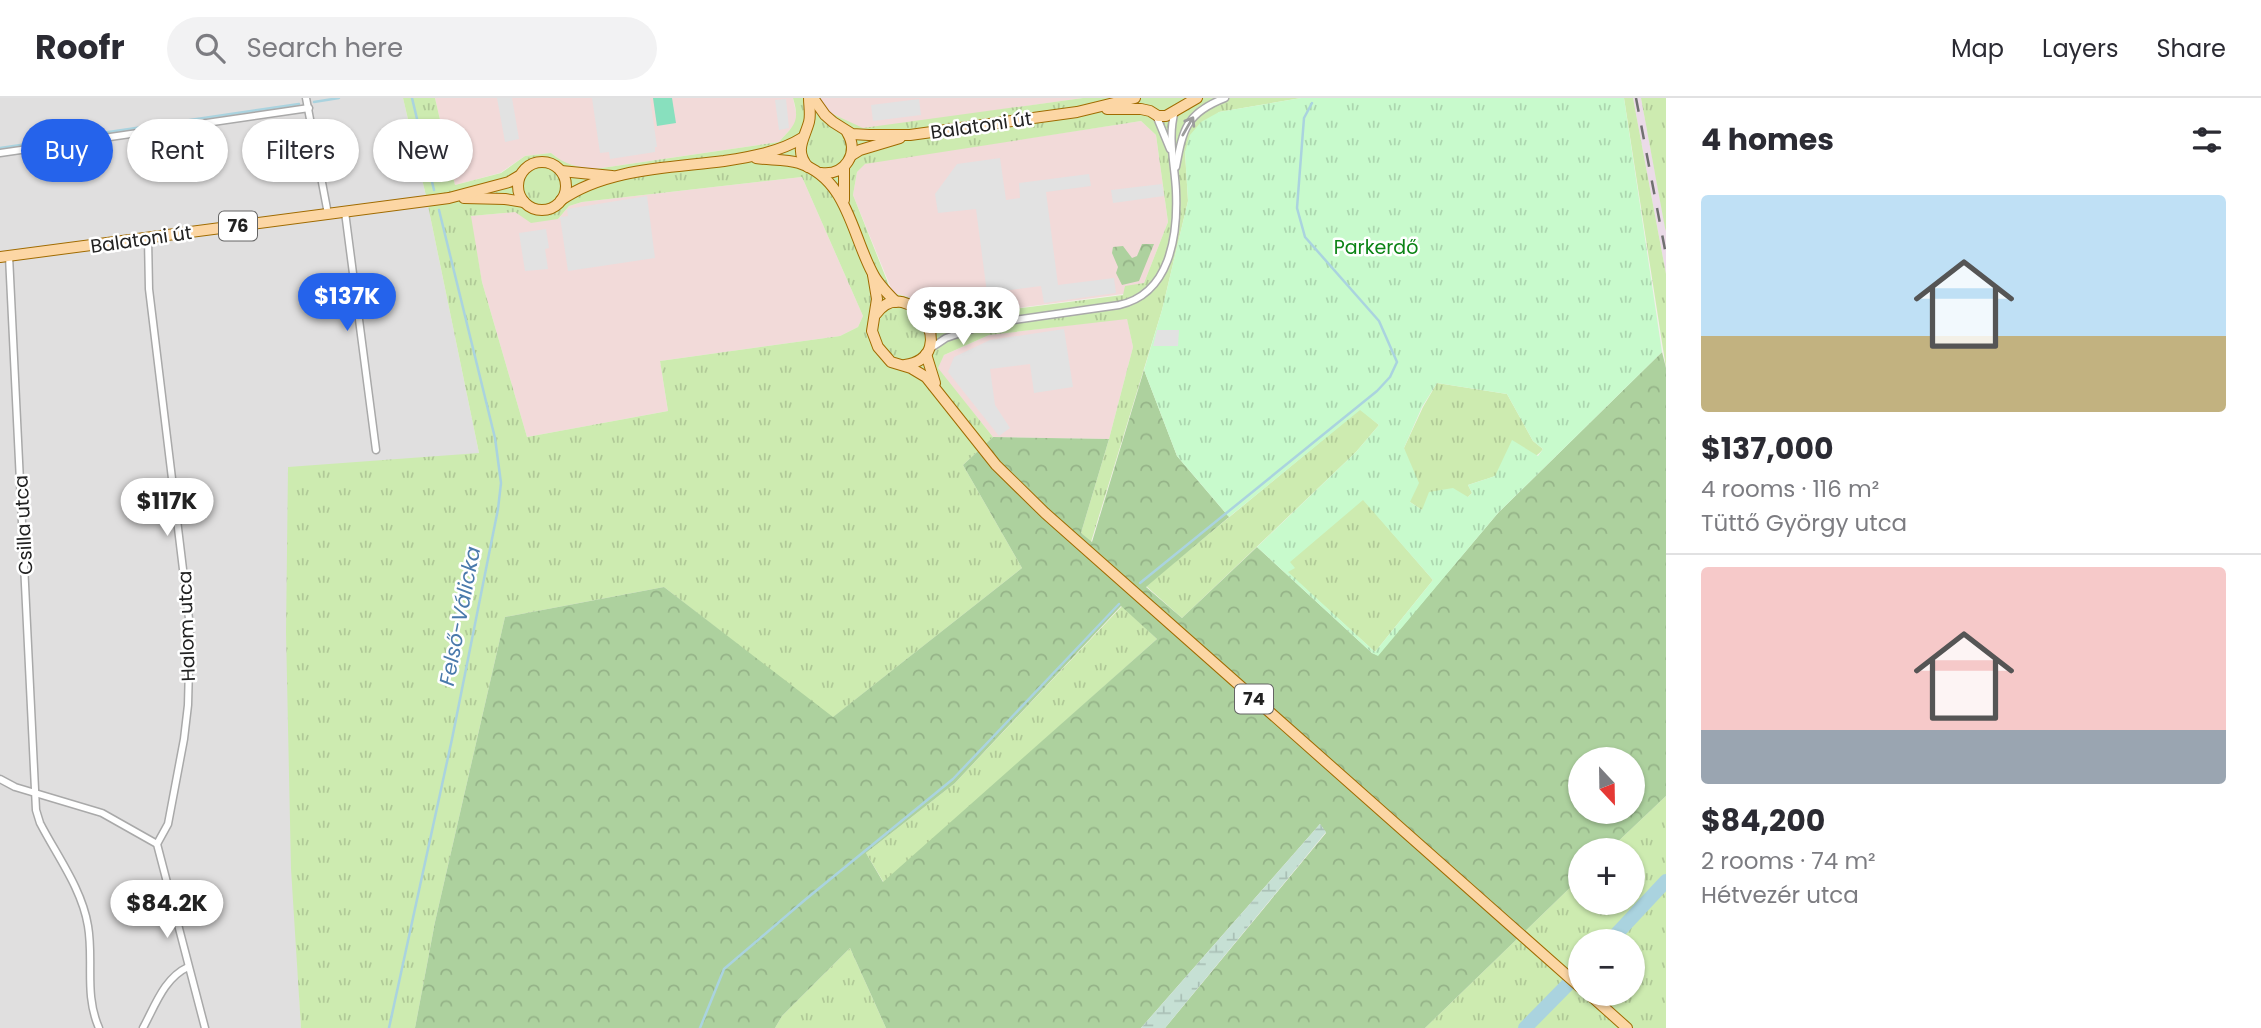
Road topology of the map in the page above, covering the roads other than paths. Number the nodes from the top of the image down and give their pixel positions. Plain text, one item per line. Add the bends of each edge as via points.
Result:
1 (306, 98) edge
2 (811, 98) edge
3 (1135, 98) edge
4 (1145, 98) edge
5 (1197, 98) edge
6 (1225, 98) edge
7 (1178, 106) edge
8 (309, 108) junction
9 (1094, 109) junction
10 (1153, 113) junction
11 (833, 122) junction
12 (845, 129) junction
13 (804, 135) junction
14 (910, 135) junction
15 (1172, 152) junction
16 (0, 153) edge
17 (852, 155) junction
18 (748, 158) junction
19 (844, 167) junction
20 (809, 168) junction
21 (561, 171) junction
22 (1175, 172) junction
23 (821, 173) junction
24 (519, 176) junction
25 (616, 176) junction
26 (449, 198) junction
27 (561, 200) junction
28 (524, 202) junction
29 (845, 204) junction
30 (345, 212) junction
31 (328, 214) junction
32 (148, 238) junction
33 (5, 257) edge
34 (873, 275) junction
35 (896, 302) junction
36 (876, 314) junction
37 (925, 320) junction
38 (986, 324) junction
39 (928, 351) junction
40 (904, 365) junction
41 (938, 391) junction
42 (376, 450) dead end
43 (0, 779) edge
44 (36, 793) junction
45 (157, 844) junction
46 (188, 967) junction
47 (1568, 976) edge
48 (1602, 1006) edge
49 (99, 1028) edge
50 (143, 1028) edge
51 (205, 1028) edge
52 (1627, 1028) edge

1 - 8 street
2 - 11 main road
2 - 13 main road
3 - 9 main road, Balatoni út
4 - 10 main road
5 - 7 main road, Balatoni út
22 -> 6 street via 1186,125 1198,111
7 - 10 main road, Balatoni út via 1166,116
7 - 15 street via 1172,122
8 - 16 street
8 - 31 street
9 - 10 main road, Balatoni út
9 - 14 main road, Balatoni út
10 - 15 street
11 - 12 main road
11 - 13 main road via 816,124
12 - 14 main road, Balatoni út via 860,135
12 - 17 main road via 852,141
13 - 18 main road, 76 via 792,144
13 - 20 main road via 801,156
14 - 17 main road, Balatoni út
15 - 22 street
17 - 19 main road
18 - 20 main road, 76
18 - 25 main road, 76
19 - 23 main road
19 - 29 main road, 74
20 - 23 main road, 74
21 - 24 main road, 76 via 553,164 537,162
21 - 25 main road, 76
21 - 27 main road via 566,188
22 - 38 street via 1177,210 1164,269 1152,289 1119,305
23 - 29 main road, 74
24 - 26 main road, Balatoni út / 76
24 - 28 main road via 518,190
25 - 27 main road, 76
26 - 28 main road, Balatoni út / 76
26 - 30 main road, Balatoni út / 76
27 - 28 main road, 76 via 542,210
29 - 34 main road, 74
30 - 31 main road, Balatoni út / 76
30 - 42 street
31 - 32 main road, Balatoni út / 76
32 - 33 main road, Balatoni út / 76
32 - 45 street, Halom utca via 149,289 190,627 184,739 168,824
33 - 44 street, Csilla utca
34 - 35 main road, 74
34 - 36 main road, 74
35 - 36 main road via 884,305
35 - 37 main road, 74 via 911,305
36 - 40 main road, 74 via 872,331 877,346 886,358
37 - 38 street via 955,326
37 - 39 main road, 74 via 930,330
38 - 39 street via 938,342
39 - 40 main road via 918,361
39 - 41 main road, 74
40 - 41 main road, 74 via 926,377
41 - 47 main road, 74 via 984,451 1045,513
43 - 44 street
44 - 45 street via 102,814
44 - 49 street, Csilla utca via 40,823 88,923 90,999
45 - 46 street
46 - 50 street via 167,983
46 - 51 street
48 - 52 main road

